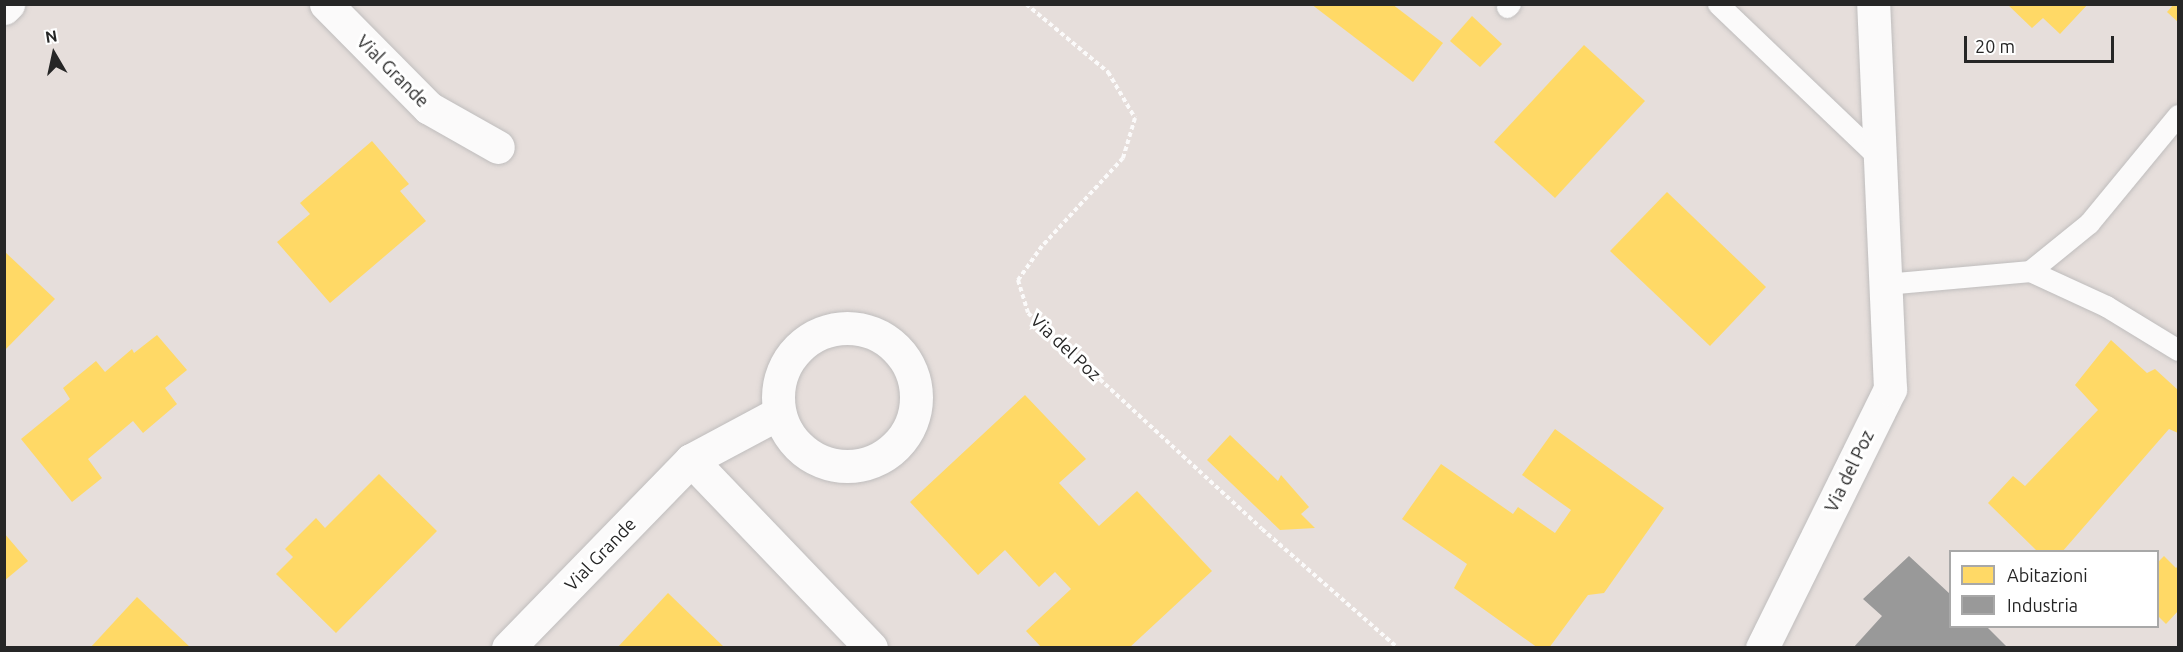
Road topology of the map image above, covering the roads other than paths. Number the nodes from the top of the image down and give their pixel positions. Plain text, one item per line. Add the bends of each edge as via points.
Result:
1 (8, 4) edge
2 (326, 4) edge
3 (1718, 4) edge
4 (1873, 4) edge
5 (4, 8) edge
6 (2178, 115) edge
7 (498, 147) dead end
8 (1880, 159) junction
9 (2030, 270) junction
10 (1885, 284) junction
11 (2178, 350) edge
12 (779, 413) junction
13 (691, 460) junction
14 (508, 648) edge
15 (872, 648) edge
16 (1762, 648) edge

1 - 5 street
2 - 7 street, Vial Grande via 429,108
3 - 8 lane
4 - 8 street, Via del Poz
6 - 9 lane via 2089,223
8 - 10 street, Via del Poz
9 - 10 lane
9 - 11 lane via 2106,306
10 - 16 street, Via del Poz via 1890,389
12 - 12 street via 788,435 804,453 826,464 850,467 873,461 893,449 908,430 915,407 915,383 907,363 893,346 875,334 854,328 832,330 794,351 783,370 778,391
12 - 13 street, Vial Grande
13 - 14 street, Vial Grande
13 - 15 street

